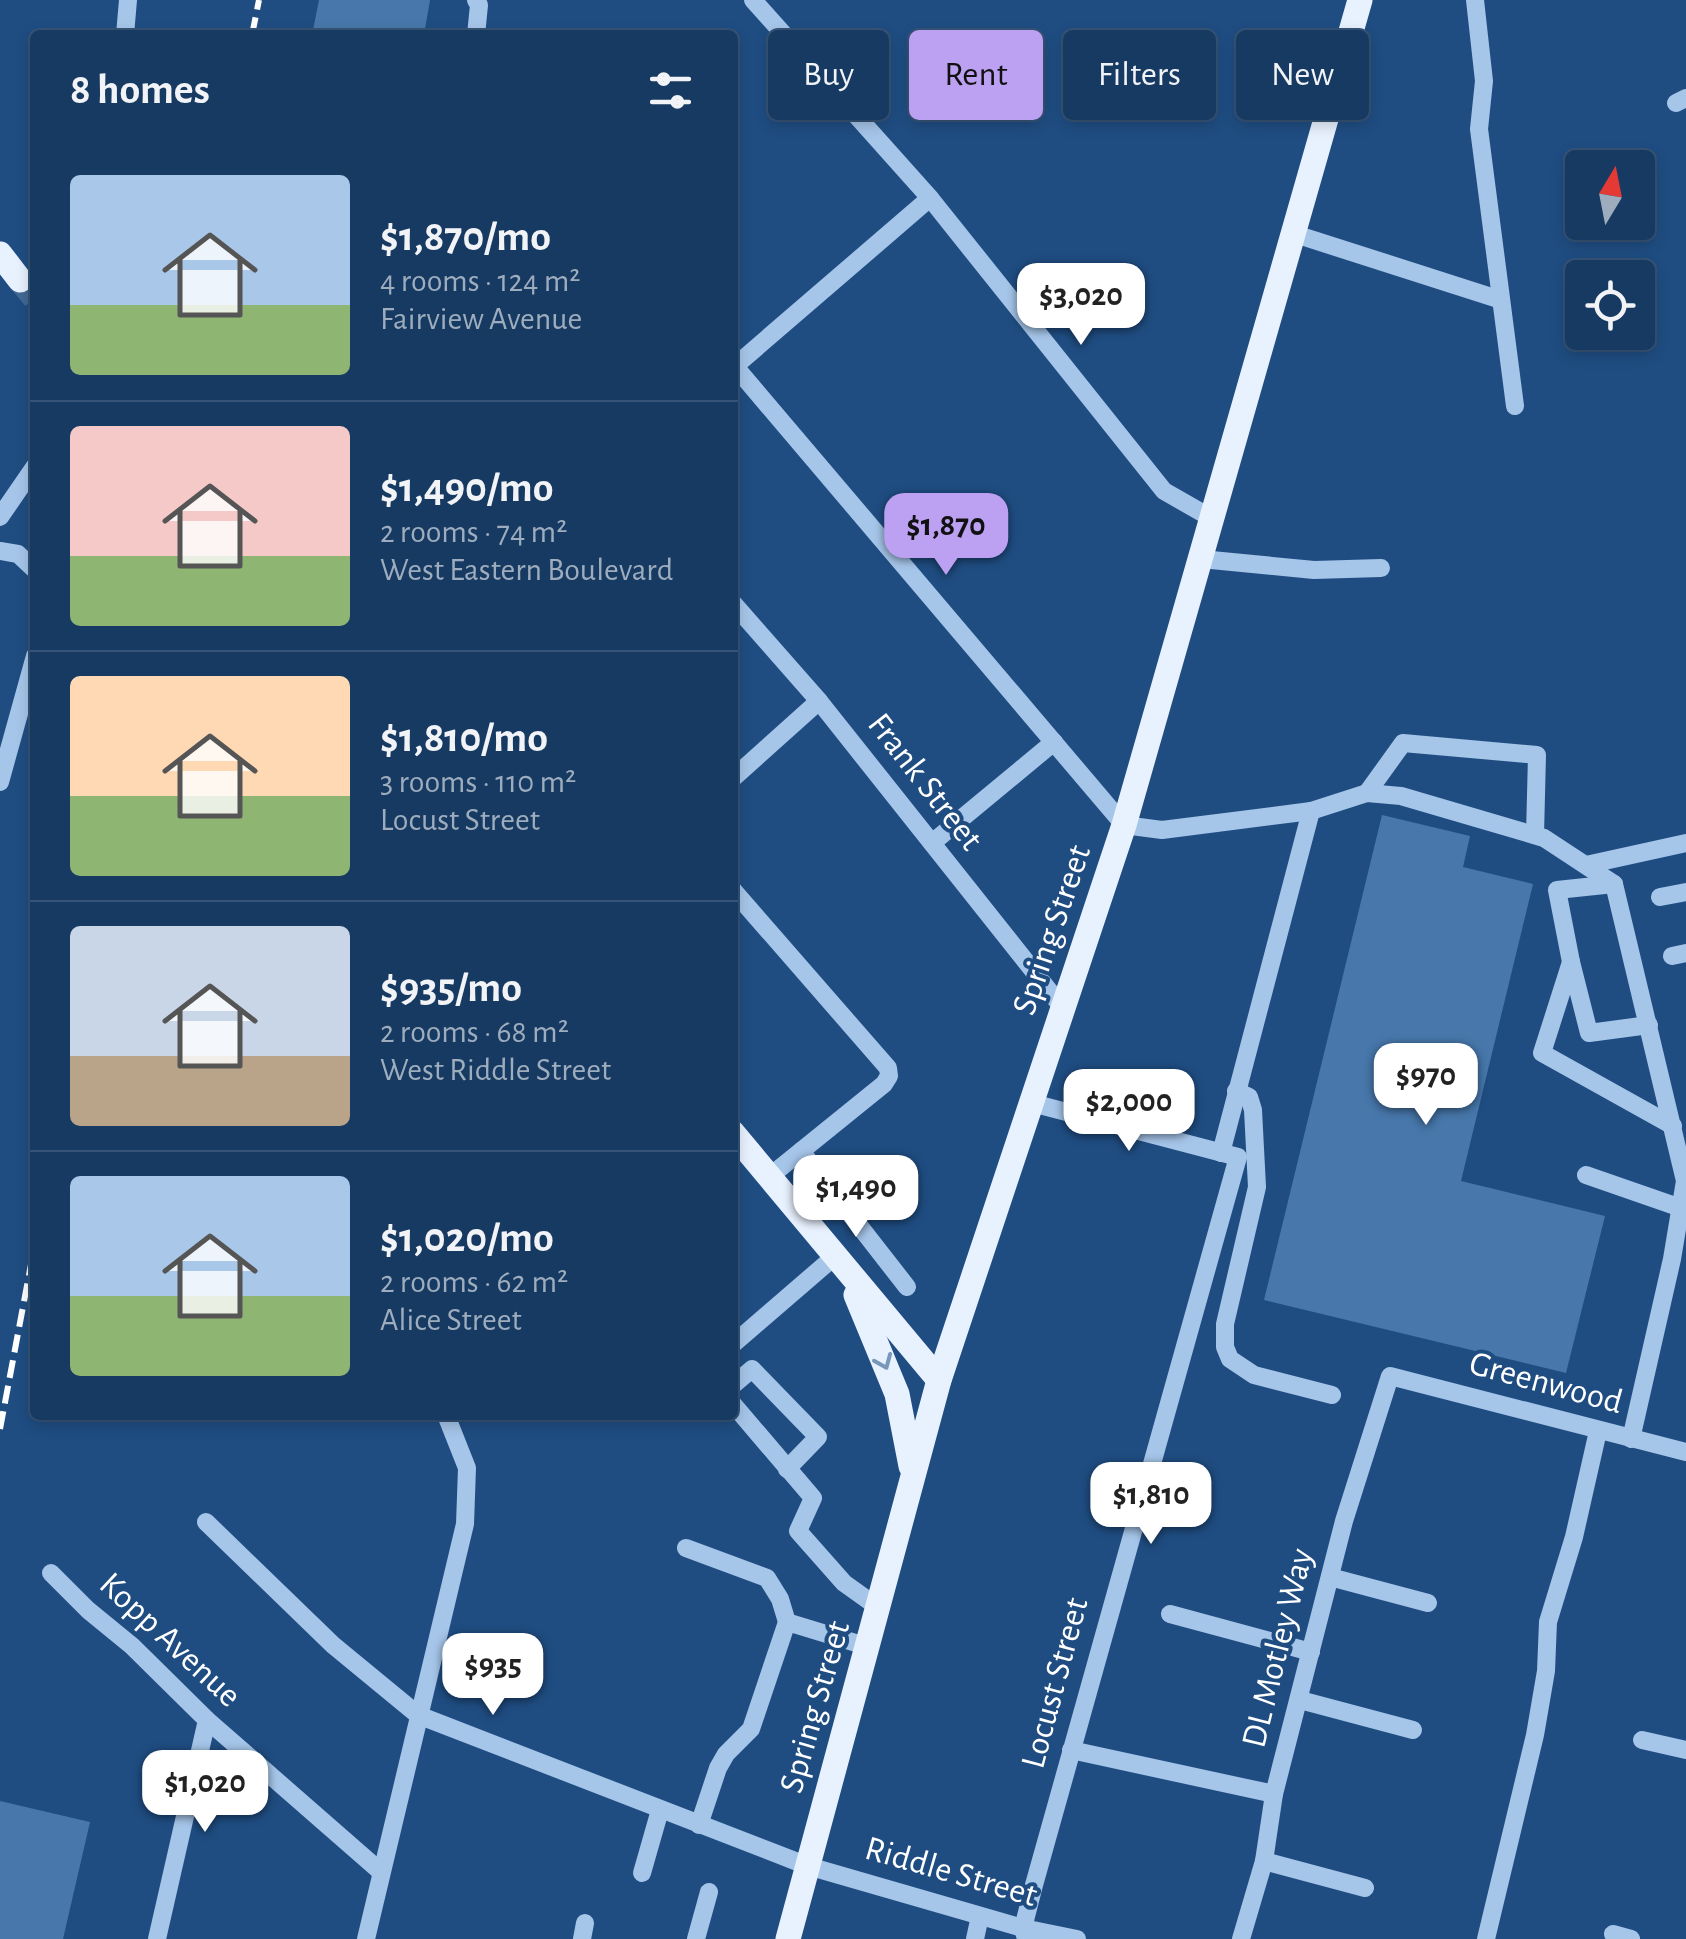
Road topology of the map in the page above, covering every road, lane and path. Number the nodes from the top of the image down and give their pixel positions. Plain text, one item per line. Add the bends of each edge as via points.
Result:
1 (128, 0) edge
2 (476, 0) edge
3 (753, 0) edge
4 (1360, 0) edge
5 (1475, 0) edge
6 (125, 30) edge
7 (476, 30) edge
8 (930, 198) junction
9 (1295, 234) junction
10 (0, 254) edge
11 (20, 280) tunnel mouth
12 (1501, 300) junction
13 (738, 361) edge
14 (738, 369) edge
15 (1515, 406) dead end
16 (30, 473) edge
17 (0, 517) edge
18 (1212, 520) junction
19 (0, 551) edge
20 (1201, 559) junction
21 (30, 565) edge
22 (1381, 568) dead end
23 (738, 609) edge
24 (30, 674) edge
25 (819, 701) junction
26 (1054, 742) junction
27 (738, 774) edge
28 (0, 782) edge
29 (1367, 793) junction
30 (1311, 811) junction
31 (1124, 825) junction
32 (1535, 835) junction
33 (932, 843) junction
34 (1686, 843) edge
35 (1586, 864) junction
36 (1614, 884) junction
37 (1686, 892) edge
38 (738, 895) edge
39 (1660, 896) dead end
40 (1571, 962) junction
41 (1062, 1007) junction
42 (1648, 1025) junction
43 (1236, 1091) junction
44 (1032, 1103) junction
45 (1673, 1126) junction
46 (738, 1139) edge
47 (802, 1151) junction
48 (1229, 1155) junction
49 (1586, 1175) dead end
50 (769, 1178) junction
51 (1681, 1208) junction
52 (1681, 1231) edge
53 (840, 1264) junction
54 (907, 1287) dead end
55 (738, 1340) edge
56 (1390, 1376) joint
57 (939, 1380) junction
58 (738, 1381) edge
59 (1332, 1394) dead end
60 (738, 1411) edge
61 (448, 1420) edge
62 (1598, 1431) junction
63 (1631, 1438) junction
64 (1686, 1452) edge
65 (788, 1469) junction
66 (912, 1478) junction
67 (206, 1522) dead end
68 (686, 1548) dead end
69 (51, 1573) dead end
70 (1330, 1577) junction
71 (1428, 1602) dead end
72 (880, 1608) junction
73 (1170, 1614) dead end
74 (787, 1622) junction
75 (869, 1646) junction
76 (1311, 1652) junction
77 (1300, 1700) junction
78 (418, 1715) junction
79 (207, 1720) junction
80 (1413, 1730) dead end
81 (1642, 1740) dead end
82 (1071, 1750) junction
83 (1686, 1750) edge
84 (1274, 1794) junction
85 (660, 1810) junction
86 (698, 1825) junction
87 (1264, 1861) junction
88 (808, 1866) junction
89 (381, 1872) junction
90 (642, 1873) dead end
91 (1364, 1888) dead end
92 (709, 1892) dead end
93 (980, 1916) junction
94 (1024, 1933) edge
95 (157, 1939) edge
96 (366, 1939) edge
97 (696, 1939) edge
98 (788, 1939) edge
99 (975, 1939) edge
100 (1077, 1939) edge
101 (1241, 1939) edge
102 (1486, 1939) edge

1 - 6 street
2 - 7 street
3 - 8 street
4 - 9 main road, Spring Street
5 - 12 street via 1484,81 1479,129
8 - 13 street
8 - 18 street via 1164,491
9 - 12 street
9 - 18 main road, Spring Street
10 - 11 main road
12 - 15 street
14 - 26 street
16 - 17 street
18 - 20 main road, Spring Street
19 - 21 street via 18,554
20 - 22 street via 1314,570
20 - 31 main road, Spring Street
23 - 25 street, Frank Street
24 - 28 street
25 - 27 street
25 - 33 street, Frank Street
26 - 31 street
26 - 33 street
29 - 30 street
29 - 32 street via 1401,796
29 - 32 street via 1403,743 1537,755
30 - 31 street via 1162,830
30 - 43 street, Locust Street
31 - 41 main road, Spring Street
32 - 35 street
33 - 41 street, Frank Street
34 - 35 street
35 - 36 street
36 - 40 street via 1557,890
36 - 42 street
37 - 39 street
38 - 47 street via 888,1068 884,1084
40 - 42 street via 1588,1033
40 - 45 street via 1542,1052
41 - 44 main road, Spring Street
42 - 45 street
43 - 48 street, Locust Street
43 - 59 street via 1249,1098 1253,1110 1258,1173 1225,1324 1226,1347 1230,1359 1254,1376
44 - 48 street
44 - 57 main road, Spring Street
45 - 51 street via 1686,1181
46 - 50 main road
47 - 50 street
47 - 54 street
48 - 82 street, Locust Street
49 - 51 street
50 - 53 main road
51 - 52 street
52 - 63 street
53 - 55 street
53 - 57 main road
53 -> 66 main road via 897,1394
56 - 62 street, Greenwood
56 - 70 street, DL Motley Way
57 - 66 main road, Spring Street
58 - 65 street via 752,1369 818,1437
60 - 65 street
61 - 78 street via 467,1468 465,1524
62 - 63 street, Greenwood
62 - 102 street via 1548,1622 1535,1735
63 - 64 street, Greenwood
65 - 72 street via 814,1498 798,1530 844,1584
66 - 72 main road, Spring Street
67 - 78 street via 333,1645
68 - 74 street via 766,1578
69 - 79 street, Kopp Avenue
70 - 71 street
70 - 76 street, DL Motley Way
72 - 75 main road, Spring Street
73 - 76 street
74 - 75 street
74 - 86 street via 751,1729 718,1768
75 - 88 main road, Spring Street
76 - 77 street, DL Motley Way
77 - 80 street
77 - 84 street, DL Motley Way
78 - 85 street, Riddle Street
78 - 89 street
79 - 89 street, Kopp Avenue
79 - 95 street
81 - 83 street
82 - 84 street
82 - 94 street, Locust Street
84 - 87 street, DL Motley Way
85 - 86 street, Riddle Street
85 - 90 street
86 - 88 street, Riddle Street
87 - 91 street
87 - 101 street, DL Motley Way
88 - 93 street, Riddle Street
88 - 98 main road, Spring Street
89 - 96 street
92 - 97 street
93 - 94 street, Riddle Street
93 - 99 street
94 - 100 street, Riddle Street

